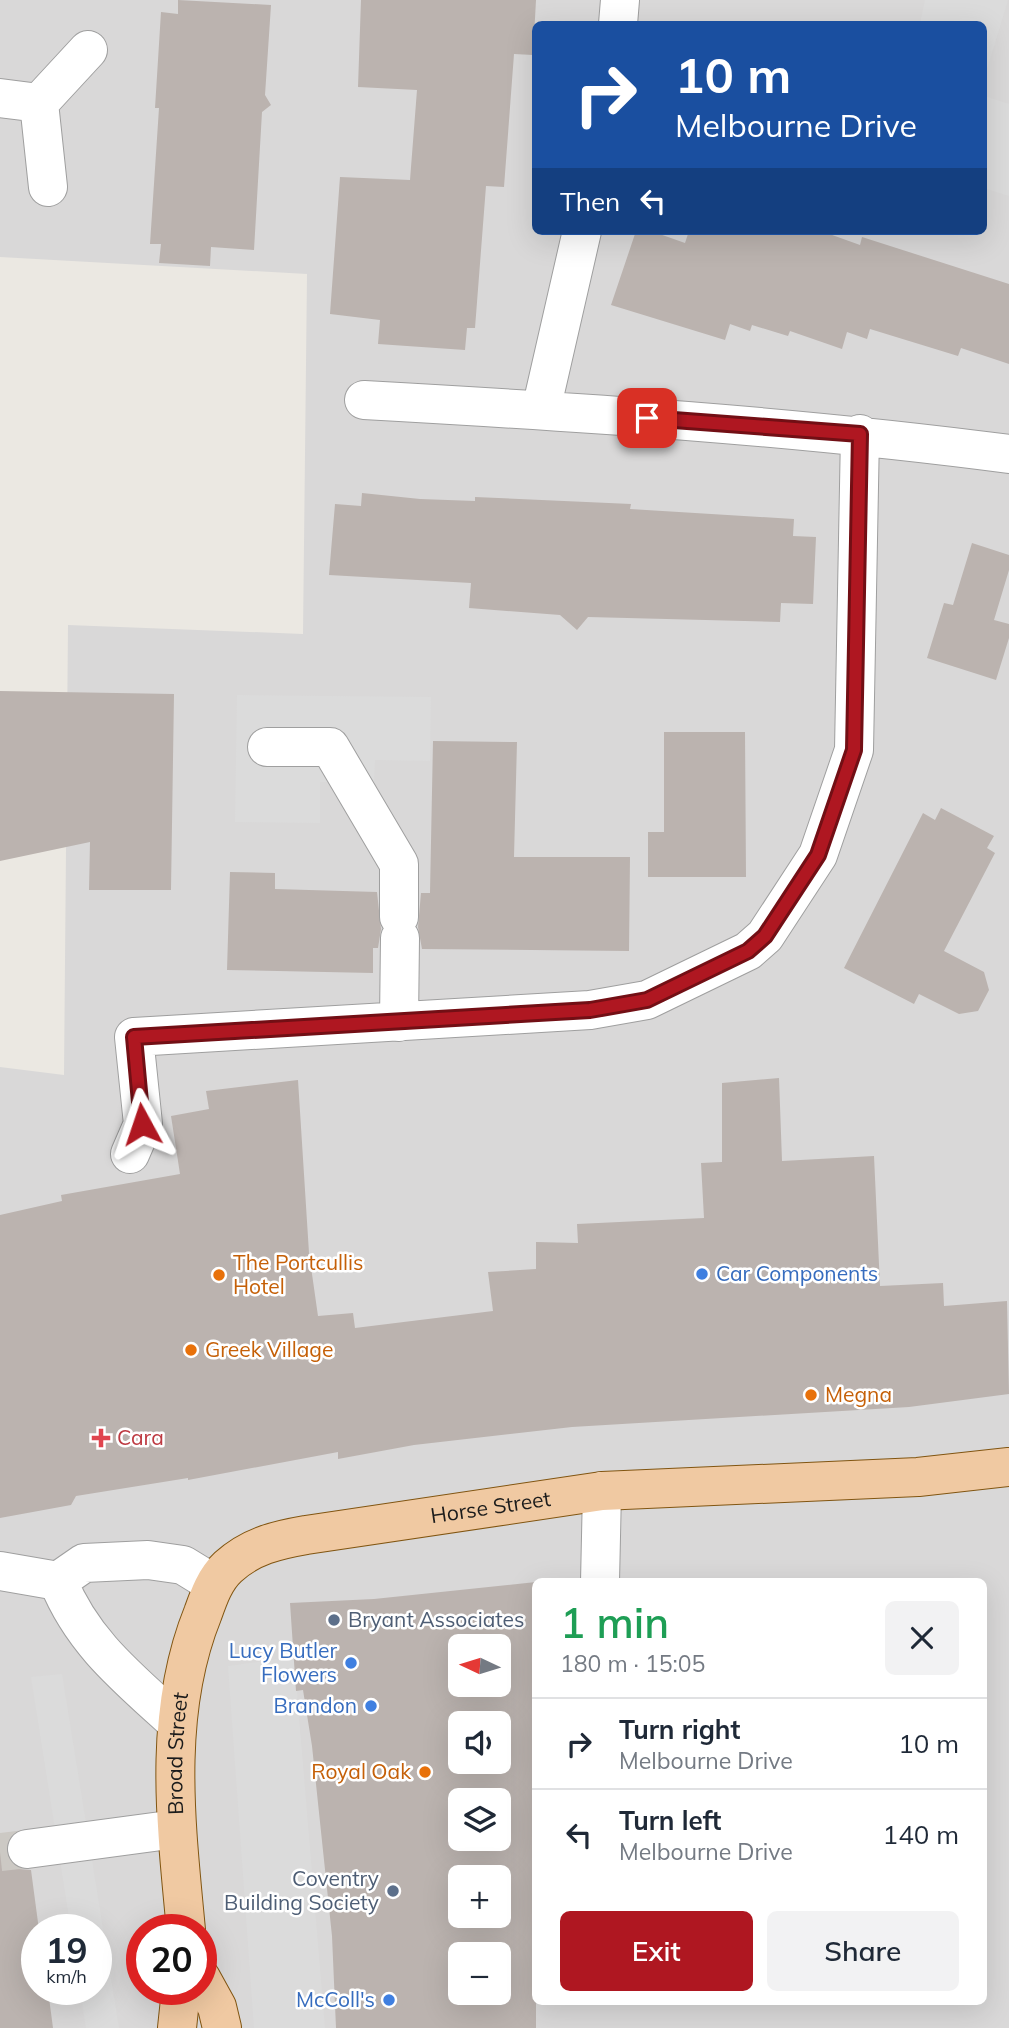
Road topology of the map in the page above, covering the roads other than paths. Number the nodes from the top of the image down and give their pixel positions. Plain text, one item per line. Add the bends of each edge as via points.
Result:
1 (620, 0) edge
2 (618, 21) edge
3 (88, 50) dead end
4 (0, 98) edge
5 (39, 103) junction
6 (48, 187) dead end
7 (581, 235) edge
8 (364, 400) dead end
9 (541, 410) junction
10 (860, 434) junction
11 (1009, 454) edge
12 (267, 747) dead end
13 (399, 1022) junction
14 (130, 1154) dead end
15 (1009, 1467) edge
16 (602, 1490) junction
17 (0, 1571) edge
18 (600, 1578) edge
19 (58, 1581) junction
20 (214, 1584) junction
21 (177, 1723) junction
22 (176, 1829) junction
23 (27, 1849) tunnel mouth
24 (184, 1914) edge
25 (179, 2005) edge
26 (216, 2005) edge
27 (177, 2028) edge
28 (222, 2028) edge

1 - 2 street
3 - 5 street
4 - 5 street
5 - 6 street
7 - 9 street
8 - 9 street
9 - 10 street
10 - 11 street
10 - 13 street via 854,750 818,855 765,936 748,951 647,1000 590,1010
12 - 13 street via 330,747 398,864
13 - 14 street via 134,1037 142,1124
15 - 16 main road, Horse Street via 918,1477
16 - 18 street
16 - 20 main road, Horse Street via 276,1541 251,1549
17 - 19 street
19 - 20 street via 84,1563 148,1560 183,1565
19 - 21 street via 70,1612 108,1660
20 - 21 main road, Broad Street via 181,1681
21 - 22 main road, Broad Street
22 - 23 street
22 - 24 main road, Broad Street
25 - 27 main road
26 - 28 main road

